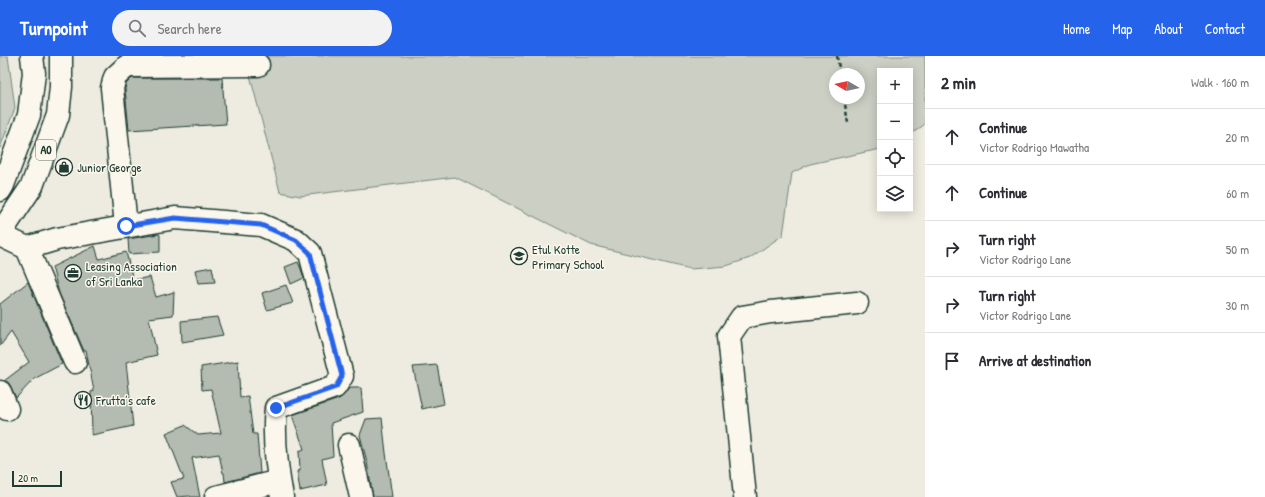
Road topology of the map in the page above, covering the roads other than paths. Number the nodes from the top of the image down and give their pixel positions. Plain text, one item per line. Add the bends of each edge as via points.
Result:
1 (32, 56) edge
2 (61, 56) edge
3 (71, 56) edge
4 (258, 64) dead end
5 (61, 87) junction
6 (0, 190) edge
7 (126, 226) junction
8 (0, 234) edge
9 (27, 248) junction
10 (857, 303) dead end
11 (75, 362) dead end
12 (349, 445) dead end
13 (281, 489) edge
14 (216, 497) edge
15 (361, 497) edge
16 (745, 497) edge

1 - 6 main road, A0 via 34,73 29,115
2 - 5 main road, A0
3 - 5 main road
4 - 7 main road via 127,66 115,77 112,88
5 - 8 main road, A0 via 58,115 32,186
7 - 9 main road via 57,239
7 - 13 main road via 175,218 261,225 296,240 310,253 342,376 336,387 276,408 274,422
8 - 9 main road
9 - 11 main road
10 - 16 main road via 742,317 729,336
12 - 15 main road
13 - 14 main road

